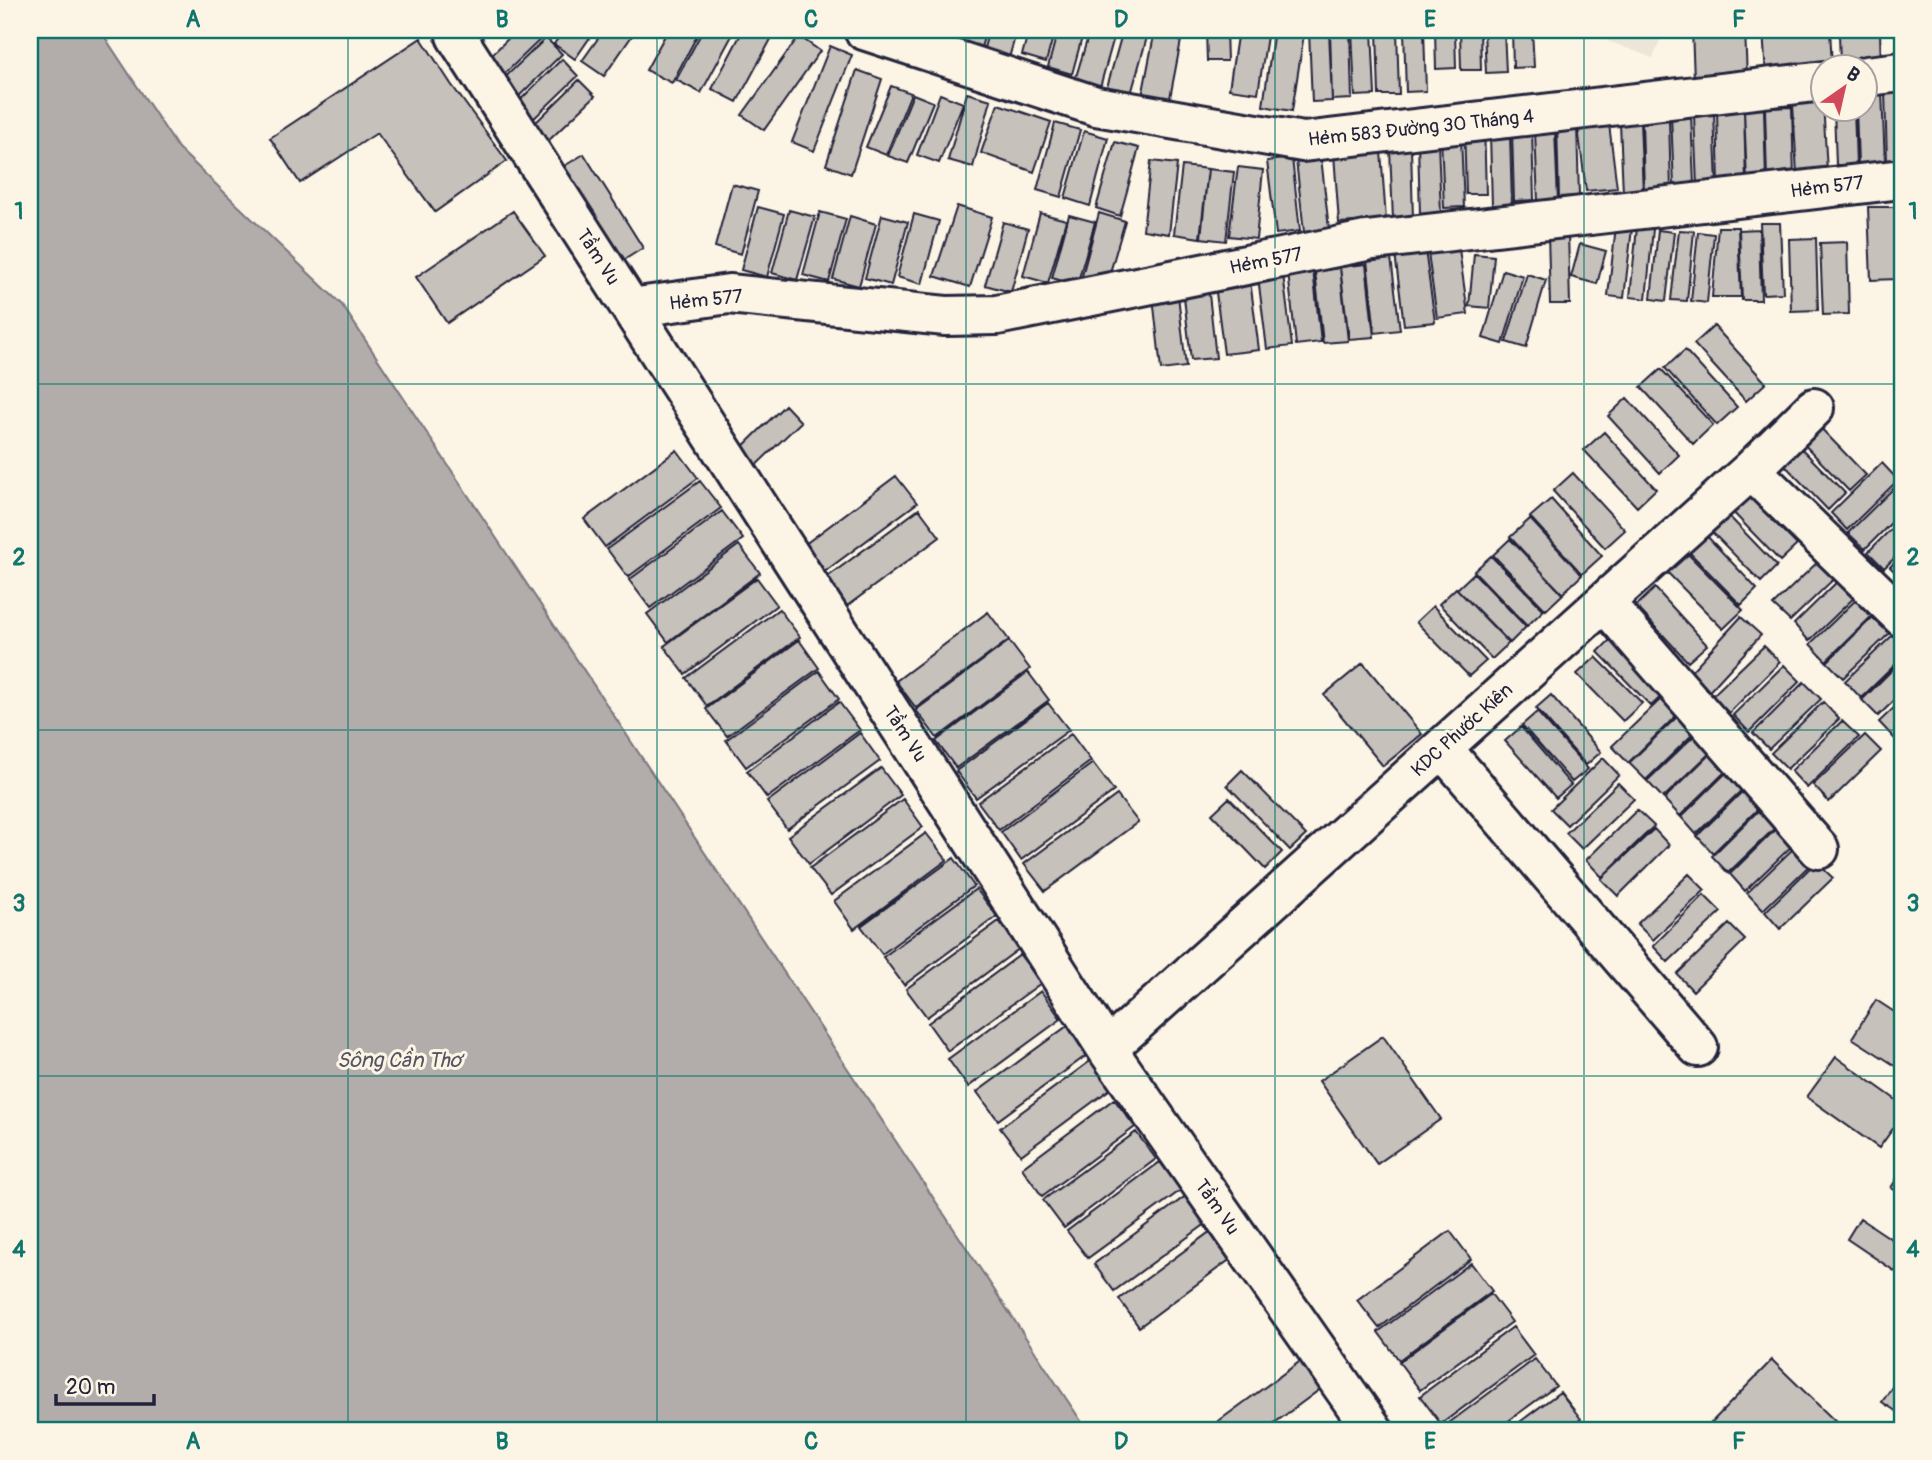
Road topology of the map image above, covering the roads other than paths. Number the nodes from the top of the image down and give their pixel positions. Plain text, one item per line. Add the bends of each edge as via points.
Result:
1 (463, 30) edge
2 (864, 30) edge
3 (1902, 72) edge
4 (1880, 74) edge
5 (1810, 83) edge
6 (1902, 178) edge
7 (631, 308) junction
8 (1814, 408) dead end
9 (1751, 470) junction
10 (1604, 602) junction
11 (1902, 617) edge
12 (1442, 748) junction
13 (1819, 849) dead end
14 (1698, 1047) dead end
15 (1107, 1049) junction
16 (1373, 1430) edge

1 - 7 street, Tầm Vu via 456,36
2 - 5 street, Hẻm 583 Đường 30 Tháng 4 via 1096,106 1303,142
3 - 4 street
6 - 7 street, Hẻm 577 via 1366,241 997,315 946,316 729,293
7 - 15 street, Tầm Vu
8 - 9 street, KDC Phước Kiên
9 - 10 street, KDC Phước Kiên
9 - 11 street
10 - 12 street, KDC Phước Kiên
10 - 13 street
12 - 14 street
12 - 15 street, KDC Phước Kiên
15 - 16 street, Tầm Vu

